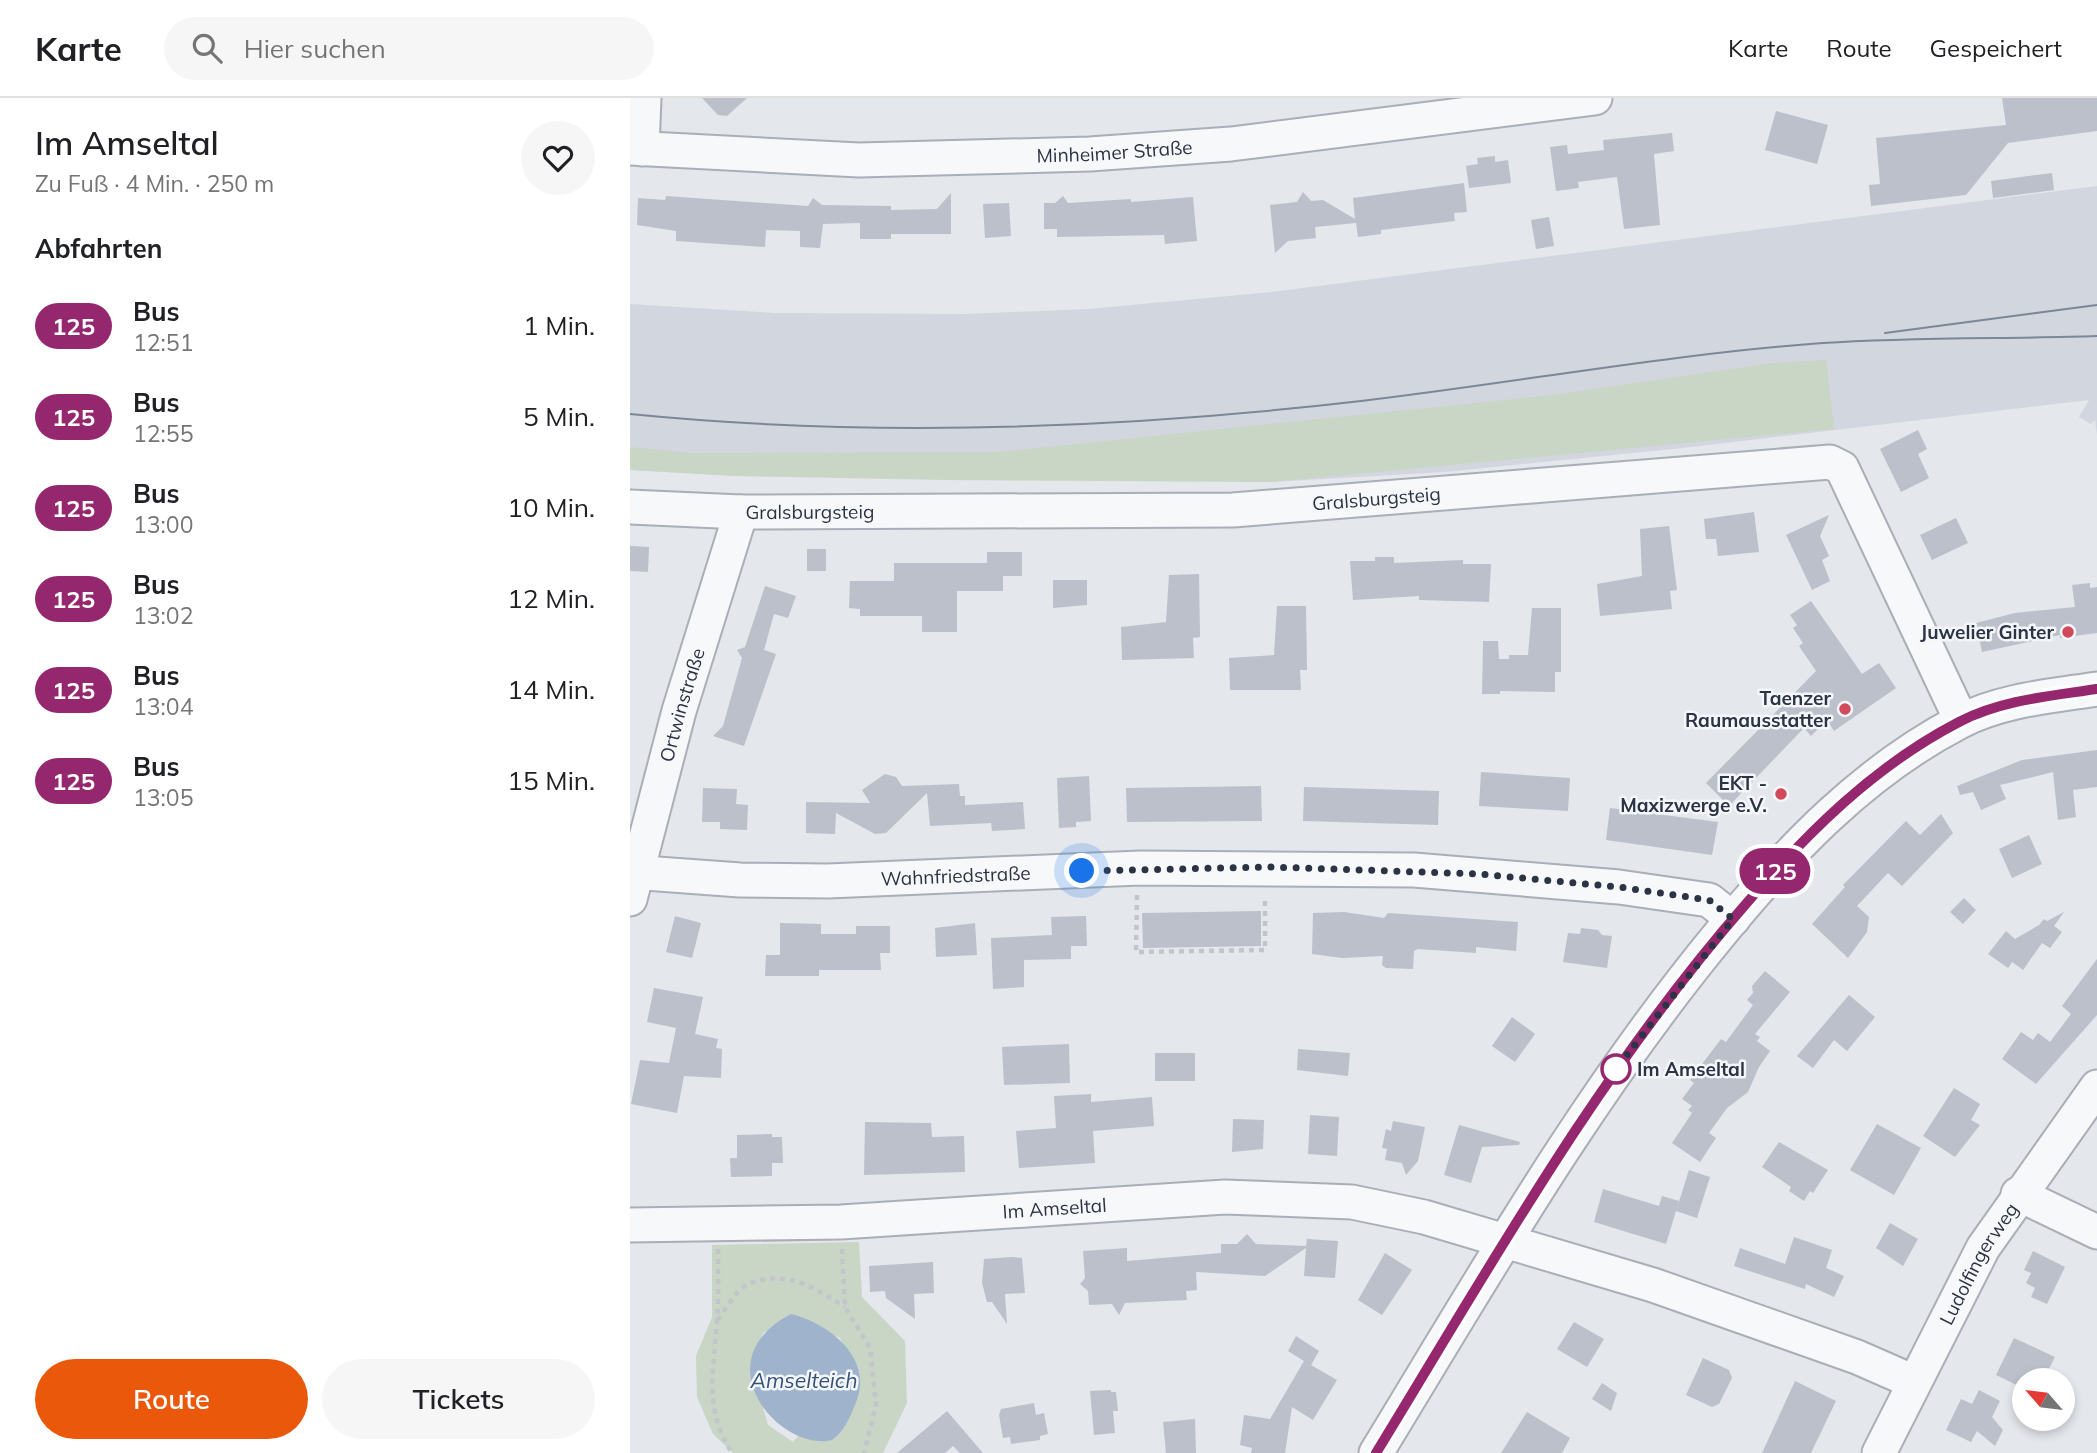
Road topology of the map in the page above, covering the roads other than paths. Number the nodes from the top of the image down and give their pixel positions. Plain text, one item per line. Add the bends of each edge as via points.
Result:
1 (644, 98) edge
2 (1595, 98) edge
3 (636, 148) edge
4 (630, 507) edge
5 (741, 512) junction
6 (2097, 689) edge
7 (1961, 720) junction
8 (632, 881) edge
9 (1733, 919) junction
10 (2097, 1087) edge
11 (2018, 1194) junction
12 (630, 1225) edge
13 (2097, 1232) edge
14 (1505, 1242) junction
15 (1914, 1382) junction
16 (1376, 1453) edge
17 (1879, 1453) edge

1 - 3 street
2 - 3 street, Minheimer Straße via 1231,144 1090,155 859,160
4 - 5 street, Gralsburgsteig
5 - 7 street, Gralsburgsteig via 1247,510 1829,462 1842,468
5 - 8 street, Ortwinstraße
6 - 7 street via 2007,704
7 - 9 street via 1865,782 1801,842
8 - 9 street, Wahnfriedstraße via 828,881 1140,868 1414,870 1619,887 1709,900
9 - 14 street via 1597,1096
10 - 11 street, Ludolfingerweg
11 - 13 street
11 - 15 street, Ludolfingerweg via 1983,1248
12 - 14 street, Im Amseltal via 841,1222 1274,1197 1352,1202 1424,1217
14 - 15 street, Im Amseltal via 1699,1301 1846,1352
14 - 16 street
15 - 17 street, Ludolfingerweg

